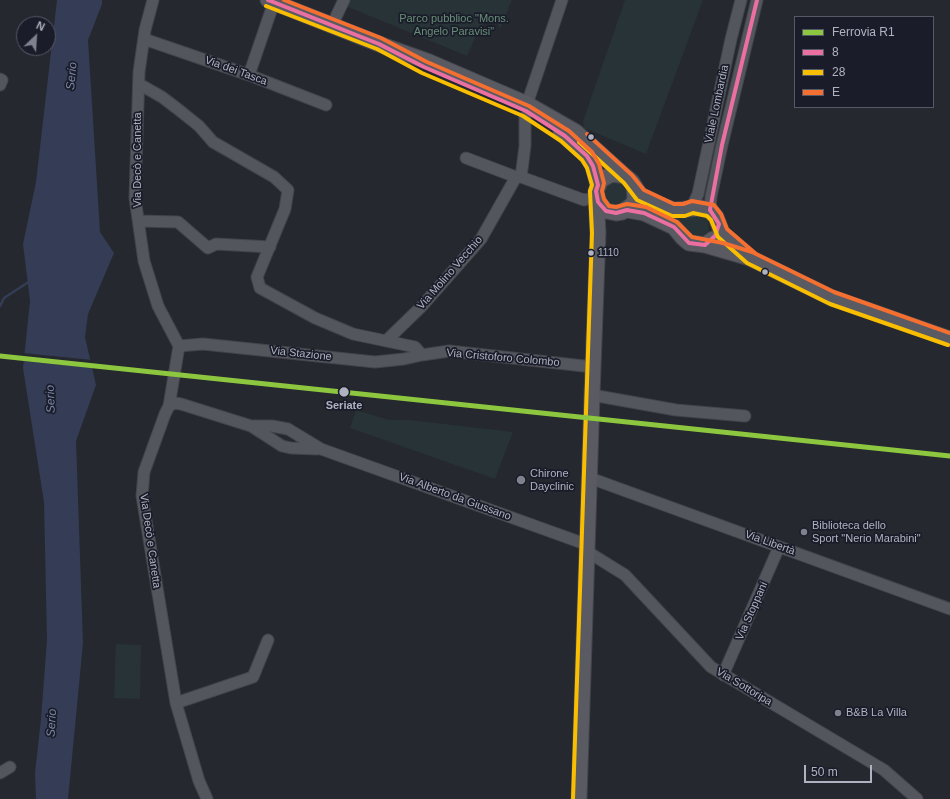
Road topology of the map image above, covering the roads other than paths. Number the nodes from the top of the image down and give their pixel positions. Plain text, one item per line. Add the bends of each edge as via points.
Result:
1 (153, 0) edge
2 (344, 0) edge
3 (562, 0) edge
4 (741, 0) edge
5 (757, 0) edge
6 (271, 1) edge
7 (332, 25) junction
8 (144, 39) junction
9 (731, 39) junction
10 (379, 44) junction
11 (742, 56) junction
12 (249, 75) junction
13 (0, 78) edge
14 (139, 84) junction
15 (0, 85) edge
16 (326, 105) dead end
17 (526, 111) junction
18 (709, 141) junction
19 (722, 145) junction
20 (466, 158) dead end
21 (519, 177) junction
22 (629, 181) junction
23 (597, 191) junction
24 (692, 207) junction
25 (710, 210) junction
26 (622, 212) junction
27 (139, 221) junction
28 (719, 224) junction
29 (598, 233) junction
30 (705, 245) junction
31 (270, 247) junction
32 (750, 258) junction
33 (950, 339) edge
34 (386, 341) junction
35 (179, 346) junction
36 (422, 355) junction
37 (593, 367) junction
38 (592, 395) junction
39 (169, 406) junction
40 (744, 416) dead end
41 (251, 426) junction
42 (272, 426) junction
43 (267, 437) junction
44 (300, 444) junction
45 (590, 478) junction
46 (780, 547) junction
47 (588, 549) junction
48 (950, 609) edge
49 (268, 640) dead end
50 (723, 675) junction
51 (176, 703) junction
52 (10, 767) dead end
53 (0, 773) edge
54 (198, 781) junction
55 (200, 799) edge
56 (207, 799) edge
57 (579, 799) edge
58 (917, 799) edge

1 - 8 street, Via Decò e Canetta
2 - 7 street
3 - 17 street, Via Molino Vecchio
4 - 9 street, Viale Lombardia
5 - 11 street, Viale Lombardia
6 - 7 main road
6 - 12 street
7 - 10 main road
8 - 12 street, Via dei Tasca
8 - 14 street, Via Decò e Canetta
9 - 11 street via 737,42
9 - 18 street, Viale Lombardia
10 - 17 main road via 427,60
10 - 23 main road via 424,67 526,111 565,136 587,156 593,166
11 - 19 street, Viale Lombardia
12 - 16 street, Via dei Tasca
13 - 15 street
14 - 27 street, Via Decò e Canetta via 135,198
14 - 31 street via 179,110 199,126 213,142 274,177 288,190 285,210
17 - 21 street, Via Molino Vecchio via 525,146
17 - 22 main road via 576,132
18 - 19 street via 714,146
18 - 24 street, Viale Lombardia via 698,194
19 - 25 street, Viale Lombardia
20 - 21 street
21 - 23 street via 584,200
21 - 34 street, Via Molino Vecchio via 481,239 422,306
22 - 23 main road via 619,174 606,176
22 - 24 main road via 640,195 665,207 684,210
22 - 26 main road via 635,199
23 - 26 main road via 598,202 606,211
23 - 29 main road
24 - 25 main road
25 - 28 main road
26 - 29 main road via 605,224
26 - 30 main road via 644,213 674,227 690,243
27 - 31 street via 178,222 208,248 216,244
27 - 35 street, Via Decò e Canetta via 144,261 158,306
28 - 30 main road via 715,236
28 - 32 main road via 725,236
29 - 37 main road
30 - 32 main road
31 - 34 street via 257,277 260,288 315,318 353,334
32 - 33 main road via 832,298
34 - 36 street via 415,347
35 - 36 street, Via Stazione via 203,344 375,362
35 - 39 street, Via Decò e Canetta
36 - 37 street, Via Cristoforo Colombo via 449,351
37 - 38 main road
38 - 40 street via 676,410
38 - 45 main road
39 - 41 street via 181,404
39 - 51 street, Via Decò e Canetta via 144,472 142,496
41 - 42 street, Via Alberto da Giussano
41 - 43 street
42 - 43 street
42 - 44 street, Via Alberto da Giussano via 288,429
43 - 44 street via 282,446
44 - 47 street, Via Alberto da Giussano via 321,449
45 - 46 street, Via Libertà
45 - 47 main road
46 - 48 street, Via Libertà
46 - 50 street, Via Stoppani
47 - 50 street, Via Sottoripa via 625,575 711,668
47 - 57 main road
49 - 51 street via 253,678
50 - 58 street, Via Sottoripa via 884,770
51 - 54 street, Via Decò e Canetta
52 - 53 street
54 - 55 street, Via Decò e Canetta
54 - 56 street, Via Decò e Canetta

